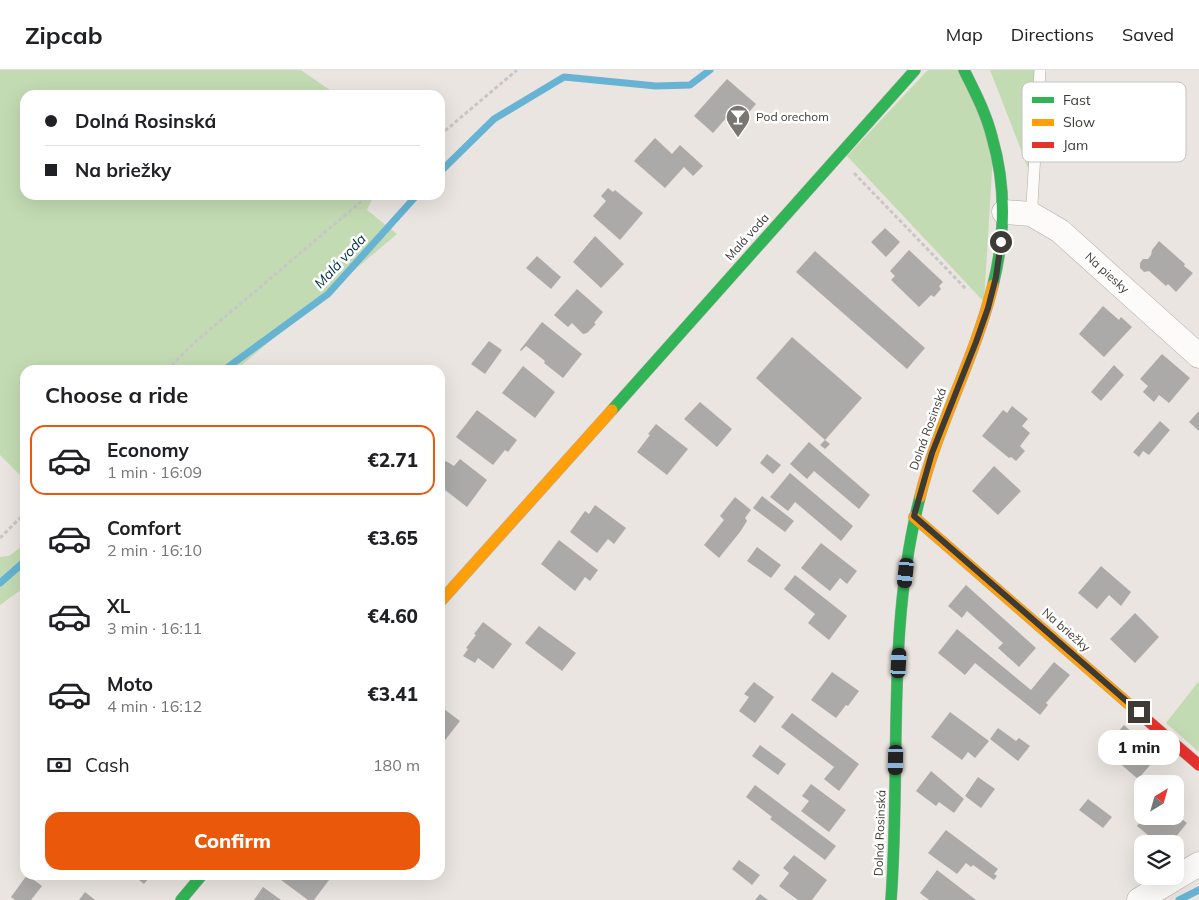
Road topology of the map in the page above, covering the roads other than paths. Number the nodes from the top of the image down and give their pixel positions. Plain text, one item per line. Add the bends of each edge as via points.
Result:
1 (915, 70) edge
2 (964, 70) edge
3 (1035, 162) edge
4 (1032, 204) dead end
5 (1004, 212) junction
6 (1199, 356) edge
7 (914, 516) junction
8 (445, 596) edge
9 (1199, 765) edge
10 (1199, 864) edge
11 (198, 880) edge
12 (181, 900) edge
13 (891, 900) edge
14 (1140, 900) edge

1 - 8 street, Malá voda
2 - 5 street, Dolná Rosinská via 979,98 994,140 1000,164
3 - 4 lane
5 - 6 street, Na piesky via 1031,214 1060,231
5 - 7 street, Dolná Rosinská via 988,308 932,453
7 - 9 street, Na briežky
7 - 13 street, Dolná Rosinská via 901,617
10 - 14 street
11 - 12 street

